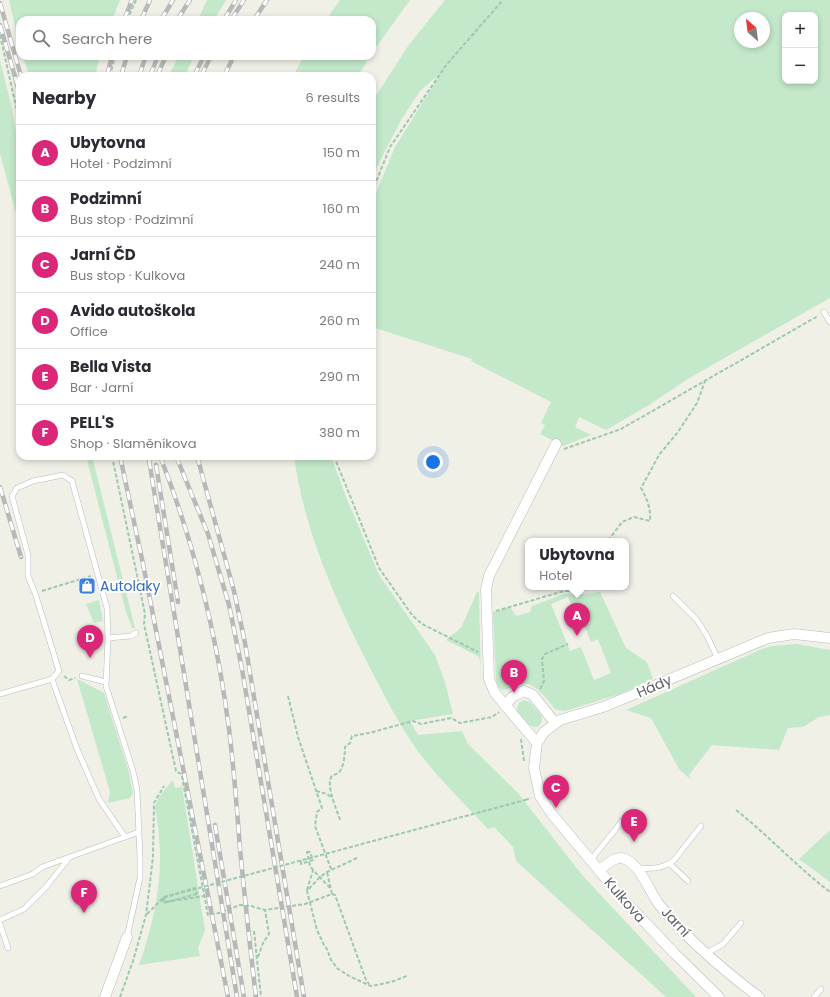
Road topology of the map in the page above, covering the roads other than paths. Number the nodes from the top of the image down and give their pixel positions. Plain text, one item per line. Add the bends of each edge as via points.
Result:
1 (824, 312) road end
2 (830, 322) edge
3 (553, 449) road end
4 (673, 596) dead end
5 (136, 634) dead end
6 (108, 638) junction
7 (830, 638) edge
8 (718, 659) junction
9 (82, 676) dead end
10 (52, 679) junction
11 (106, 682) junction
12 (0, 694) edge
13 (506, 707) junction
14 (555, 723) junction
15 (537, 743) junction
16 (622, 821) dead end
17 (701, 826) dead end
18 (139, 832) junction
19 (125, 837) junction
20 (70, 857) junction
21 (590, 861) junction
22 (670, 864) junction
23 (636, 868) junction
24 (598, 870) junction
25 (688, 881) dead end
26 (0, 886) edge
27 (0, 920) edge
28 (741, 923) dead end
29 (0, 924) edge
30 (127, 937) joint
31 (8, 948) dead end
32 (706, 953) junction
33 (821, 989) dead end
34 (105, 997) edge
35 (719, 997) edge
36 (759, 997) edge
37 (814, 997) edge

1 - 2 lane
3 - 13 street via 487,582 489,679 491,687
4 - 8 lane via 697,620
5 - 6 lane
6 - 10 lane via 107,608 72,481 64,475 33,481 17,488 12,496 28,555 28,576 58,671
6 - 11 lane
7 - 8 street, Hády via 782,635 768,638
8 - 14 street, Hády via 606,706
9 - 11 lane
10 - 12 lane
10 - 19 lane via 98,799
11 - 18 lane via 133,771 137,790
13 - 14 street via 514,694 524,691 533,695
13 - 15 street
14 - 15 street, Hády via 544,732
15 - 21 street, Kulkova via 534,768 540,796
16 - 21 lane
17 - 22 lane
18 - 19 lane
18 - 30 lane via 140,878
19 - 20 lane
20 - 26 lane
20 - 27 lane via 24,909
21 - 24 street, Kulkova
22 - 23 lane via 660,868
22 - 25 lane
23 - 24 street, Jarní via 621,858 612,860
23 - 32 street, Jarní via 659,903
24 - 35 street, Kulkova via 648,927
28 - 32 lane via 723,944
29 - 31 lane
30 - 34 street
32 - 36 street, Jarní
33 - 37 lane

